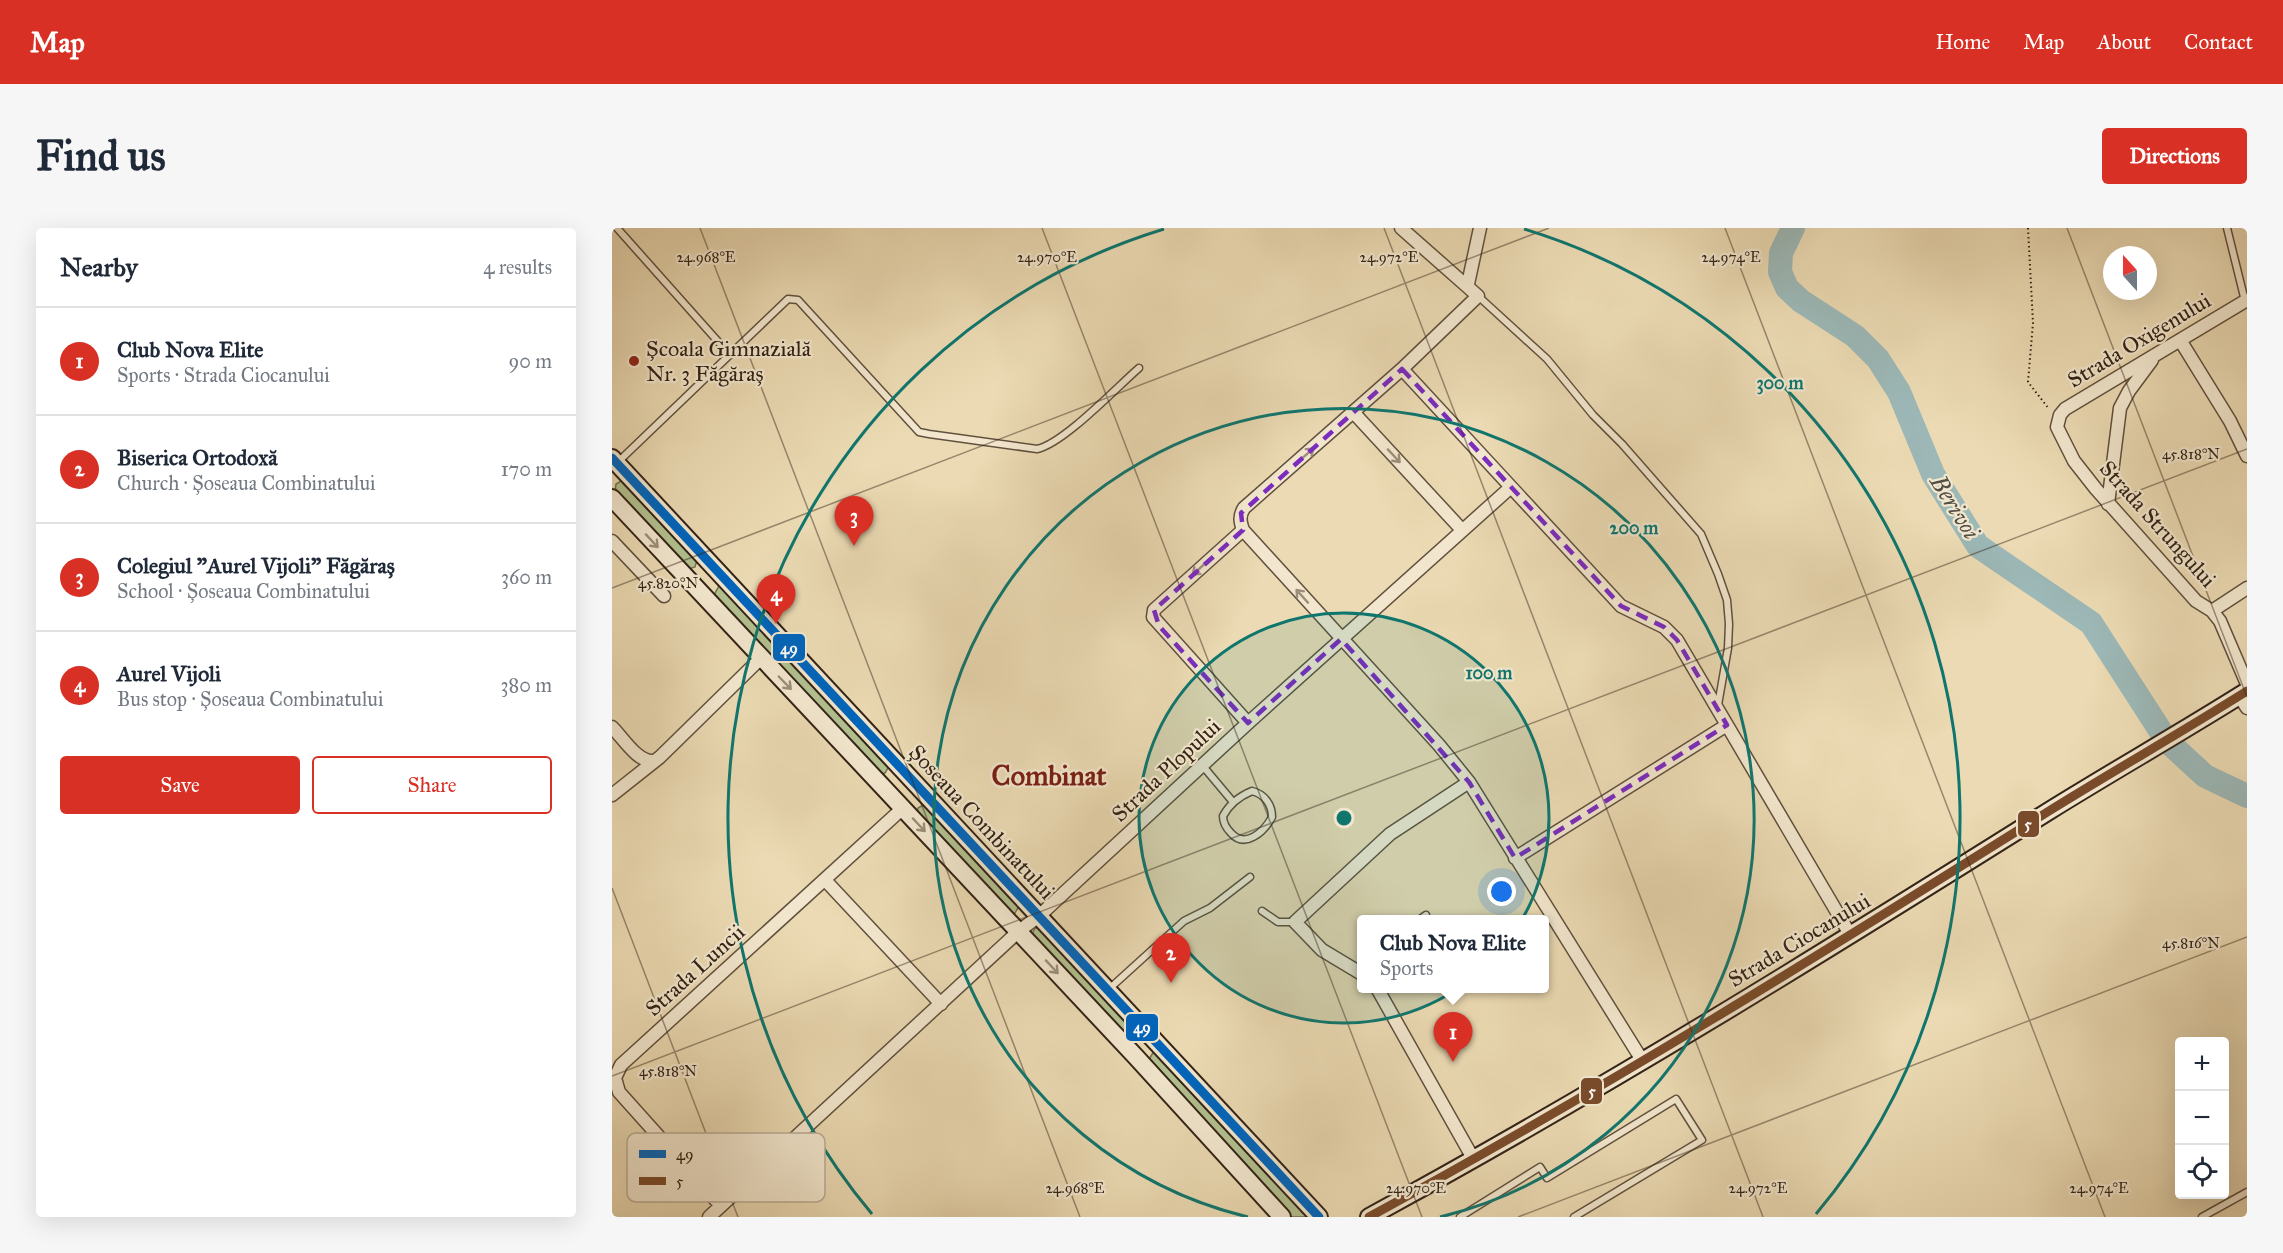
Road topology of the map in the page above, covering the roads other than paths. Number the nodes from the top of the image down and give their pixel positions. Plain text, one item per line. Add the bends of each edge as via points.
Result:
1 (617, 228) edge
2 (1401, 228) edge
3 (1480, 228) edge
4 (2227, 228) edge
5 (1468, 284) junction
6 (1478, 296) junction
7 (2246, 300) edge
8 (2180, 340) junction
9 (2156, 354) junction
10 (730, 355) junction
11 (1138, 368) dead end
12 (1402, 369) junction
13 (1354, 413) junction
14 (2058, 421) joint
15 (2247, 456) edge
16 (614, 463) edge
17 (1511, 487) junction
18 (612, 498) edge
19 (2108, 504) junction
20 (1243, 530) junction
21 (1462, 530) junction
22 (612, 541) edge
23 (710, 563) junction
24 (689, 582) junction
25 (2247, 588) edge
26 (663, 596) dead end
27 (2212, 611) junction
28 (1341, 639) junction
29 (761, 658) junction
30 (2245, 695) edge
31 (1717, 709) junction
32 (1248, 723) junction
33 (1727, 725) junction
34 (612, 727) edge
35 (654, 761) junction
36 (1202, 765) junction
37 (1469, 782) junction
38 (921, 790) junction
39 (612, 795) edge
40 (1233, 802) junction
41 (903, 808) junction
42 (1515, 858) junction
43 (1250, 877) dead end
44 (825, 880) junction
45 (1262, 911) dead end
46 (1039, 916) junction
47 (1295, 922) junction
48 (1019, 931) junction
49 (1851, 936) junction
50 (1357, 971) edge
51 (1108, 990) junction
52 (1380, 993) edge
53 (941, 1004) junction
54 (1155, 1040) junction
55 (1136, 1058) junction
56 (1642, 1060) junction
57 (656, 1133) edge
58 (801, 1133) edge
59 (1474, 1160) junction
60 (2247, 1192) edge
61 (717, 1202) edge
62 (725, 1202) edge
63 (721, 1206) junction
64 (709, 1217) edge
65 (1282, 1217) edge
66 (1319, 1217) edge
67 (1369, 1217) edge
68 (1460, 1217) edge
69 (1574, 1217) edge
70 (2202, 1217) edge

1 - 10 lane
2 - 5 street
3 - 5 street
4 - 7 lane
5 - 6 street
6 - 12 street
6 - 31 lane via 1547,359 1701,534 1727,600 1728,648
7 - 8 street, Strada Oxigenului
8 - 9 street, Strada Oxigenului
8 - 15 street
9 - 14 street, Strada Oxigenului via 2066,409
9 - 19 street via 2120,408
10 - 11 lane via 788,299 798,300 919,432 1037,449 1060,439
10 - 16 lane
12 - 13 street
12 - 17 street
20 -> 13 street via 1240,521 1244,508
13 -> 21 street
14 - 19 street, Strada Strungului via 2058,431 2074,460
16 - 23 main road, Șoseaua Combinatului
17 - 21 street, Strada Plopului
17 - 31 street via 1621,606 1664,627 1677,640
18 -> 24 main road
19 - 27 street, Strada Strungului via 2196,602
28 -> 20 street
20 -> 32 street via 1154,610 1153,617
21 - 28 street, Strada Plopului
22 - 26 street
23 - 24 main road
23 - 38 main road, Șoseaua Combinatului
24 - 29 main road
25 - 27 street
27 - 30 street, Strada Strungului via 2220,621
28 - 32 street, Strada Plopului
28 - 37 street
29 - 35 street
29 -> 41 main road
30 - 49 main road, Strada Ciocanului via 2132,760
31 - 33 street
32 - 36 street, Strada Plopului
33 - 42 street
33 - 49 street
34 - 35 street via 641,758
35 - 39 street
36 - 40 lane
36 - 46 street, Strada Plopului
37 - 42 street
37 - 47 street via 1390,834
38 - 41 main road
38 - 46 main road, Șoseaua Combinatului
40 - 40 lane via 1252,791 1260,793 1270,806 1272,817 1252,838 1237,839 1223,819
41 - 44 street, Strada Luncii
41 -> 48 main road
42 - 56 street
43 - 51 lane via 1210,908 1185,921
44 - 53 street
44 - 57 street, Strada Luncii via 621,1065 615,1078 619,1092
45 - 47 lane via 1278,922
46 - 48 street, Strada Plopului
46 - 51 main road, Șoseaua Combinatului
47 - 50 street via 1322,950
48 - 53 street
48 -> 55 main road
49 - 56 main road, Strada Ciocanului
51 - 54 main road, Șoseaua Combinatului
52 - 59 street
53 - 58 street
54 - 55 main road
54 - 66 main road, Șoseaua Combinatului
55 - 65 main road
56 - 59 main road, Strada Ciocanului
59 - 67 main road, Strada Ciocanului
60 - 70 lane
61 - 63 street, Strada Luncii
62 - 63 street
63 - 64 street
68 - 69 lane via 1540,1167 1547,1178 1676,1099 1702,1140

